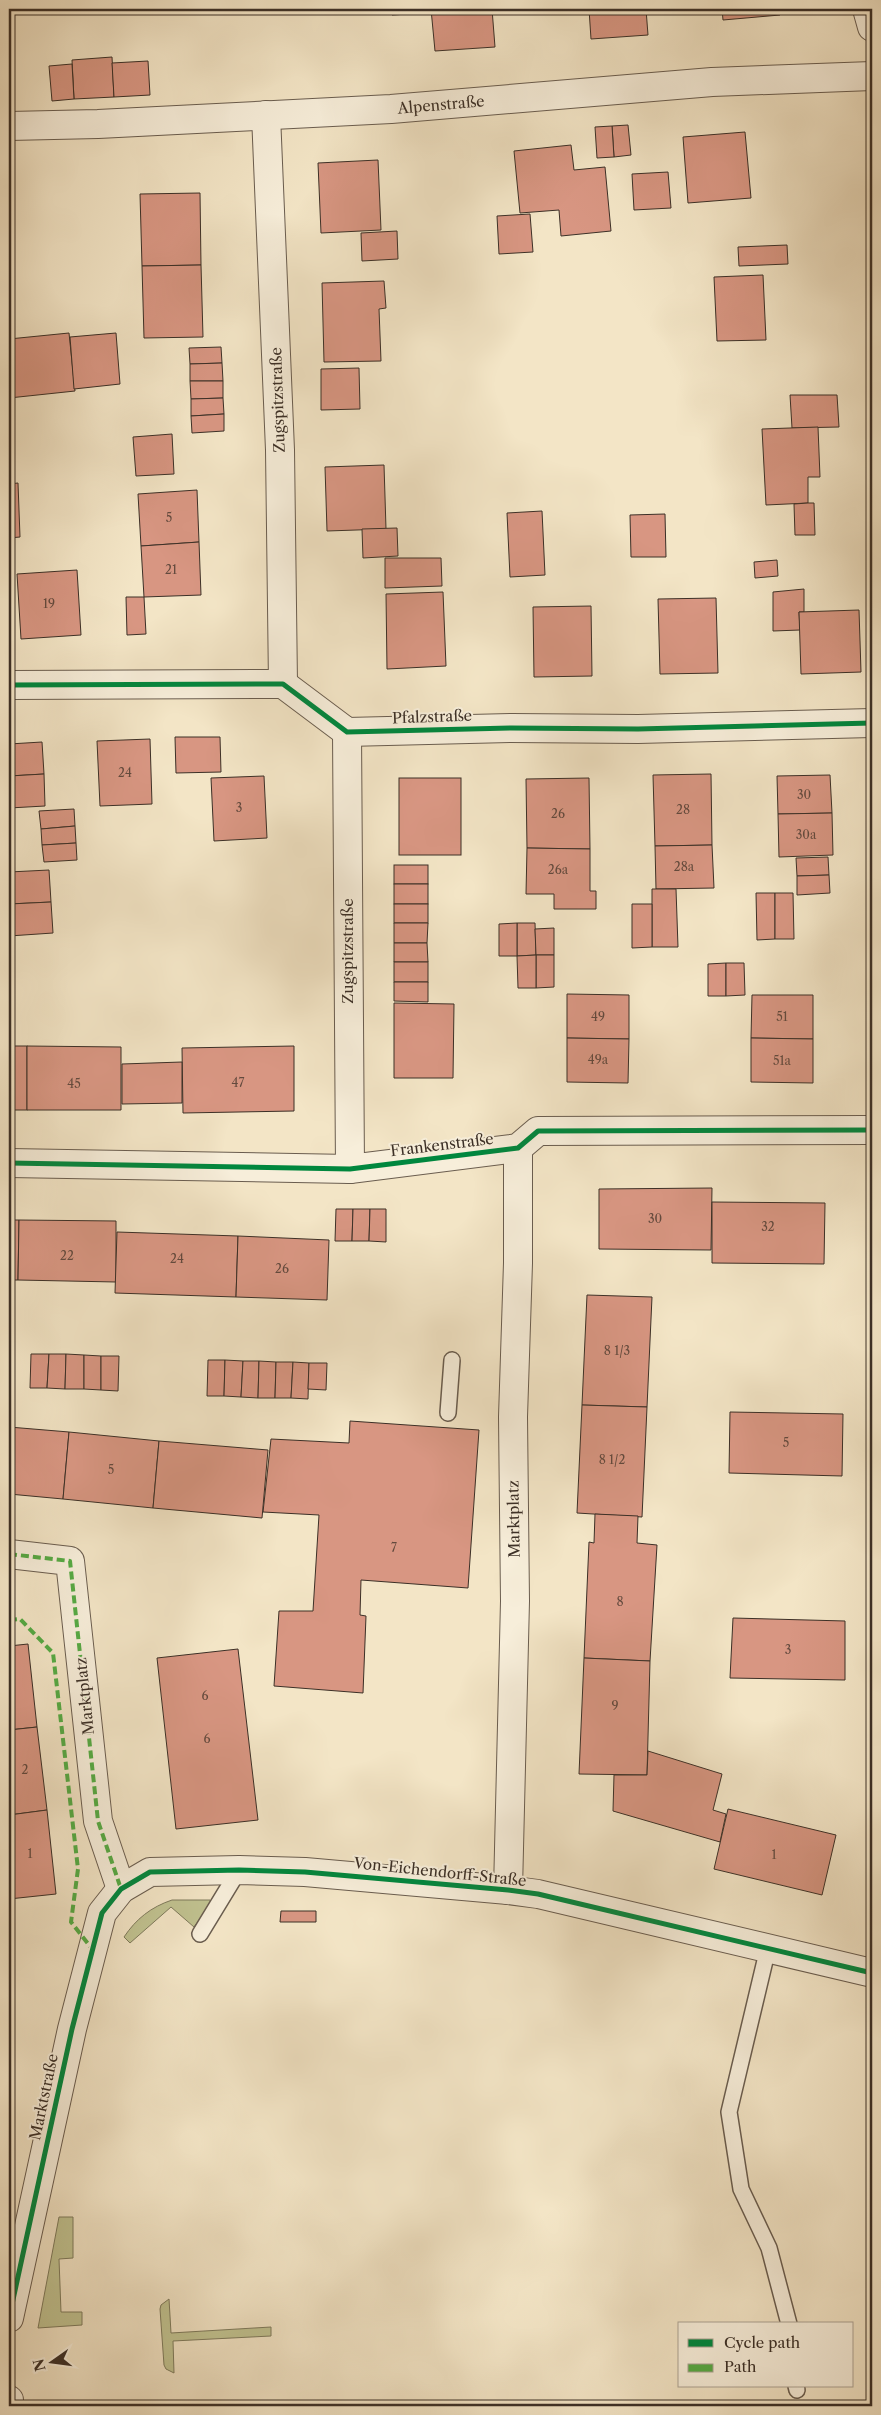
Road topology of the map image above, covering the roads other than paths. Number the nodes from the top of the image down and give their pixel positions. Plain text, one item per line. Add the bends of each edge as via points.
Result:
1 (867, 9) edge
2 (872, 28) edge
3 (872, 76) edge
4 (266, 115) junction
5 (9, 126) edge
6 (283, 684) junction
7 (9, 685) edge
8 (872, 723) edge
9 (347, 732) junction
10 (872, 1130) edge
11 (518, 1148) junction
12 (9, 1163) edge
13 (350, 1169) junction
14 (452, 1360) dead end
15 (448, 1413) dead end
16 (9, 1554) edge
17 (240, 1870) junction
18 (121, 1889) junction
19 (508, 1890) junction
20 (200, 1934) dead end
21 (768, 1948) junction
22 (872, 1973) edge
23 (9, 2318) edge
24 (788, 2322) edge
25 (9, 2400) edge
26 (9, 2406) edge

1 - 2 street
3 - 4 street, Alpenstraße via 712,82 391,109
4 - 5 street, Alpenstraße
4 - 6 street, Zugspitzstraße via 279,440
6 - 7 street
6 - 9 street
8 - 9 street, Pfalzstraße
9 - 13 street, Zugspitzstraße
10 - 11 street via 538,1131
11 - 13 street, Frankenstraße
11 - 19 street, Marktplatz via 513,1417 515,1601
12 - 13 street, Frankenstraße
14 - 15 lane
16 - 18 street, Marktplatz via 70,1561 98,1821
17 - 18 street, Von-Eichendorff-Straße via 150,1872
17 - 19 street, Von-Eichendorff-Straße via 305,1872
17 - 20 lane
18 - 23 street, Marktstraße via 102,1913 72,2029
19 - 21 street, Von-Eichendorff-Straße via 538,1894
21 - 22 street, Von-Eichendorff-Straße
21 - 24 lane via 729,2112 741,2189 768,2248
25 - 26 street

